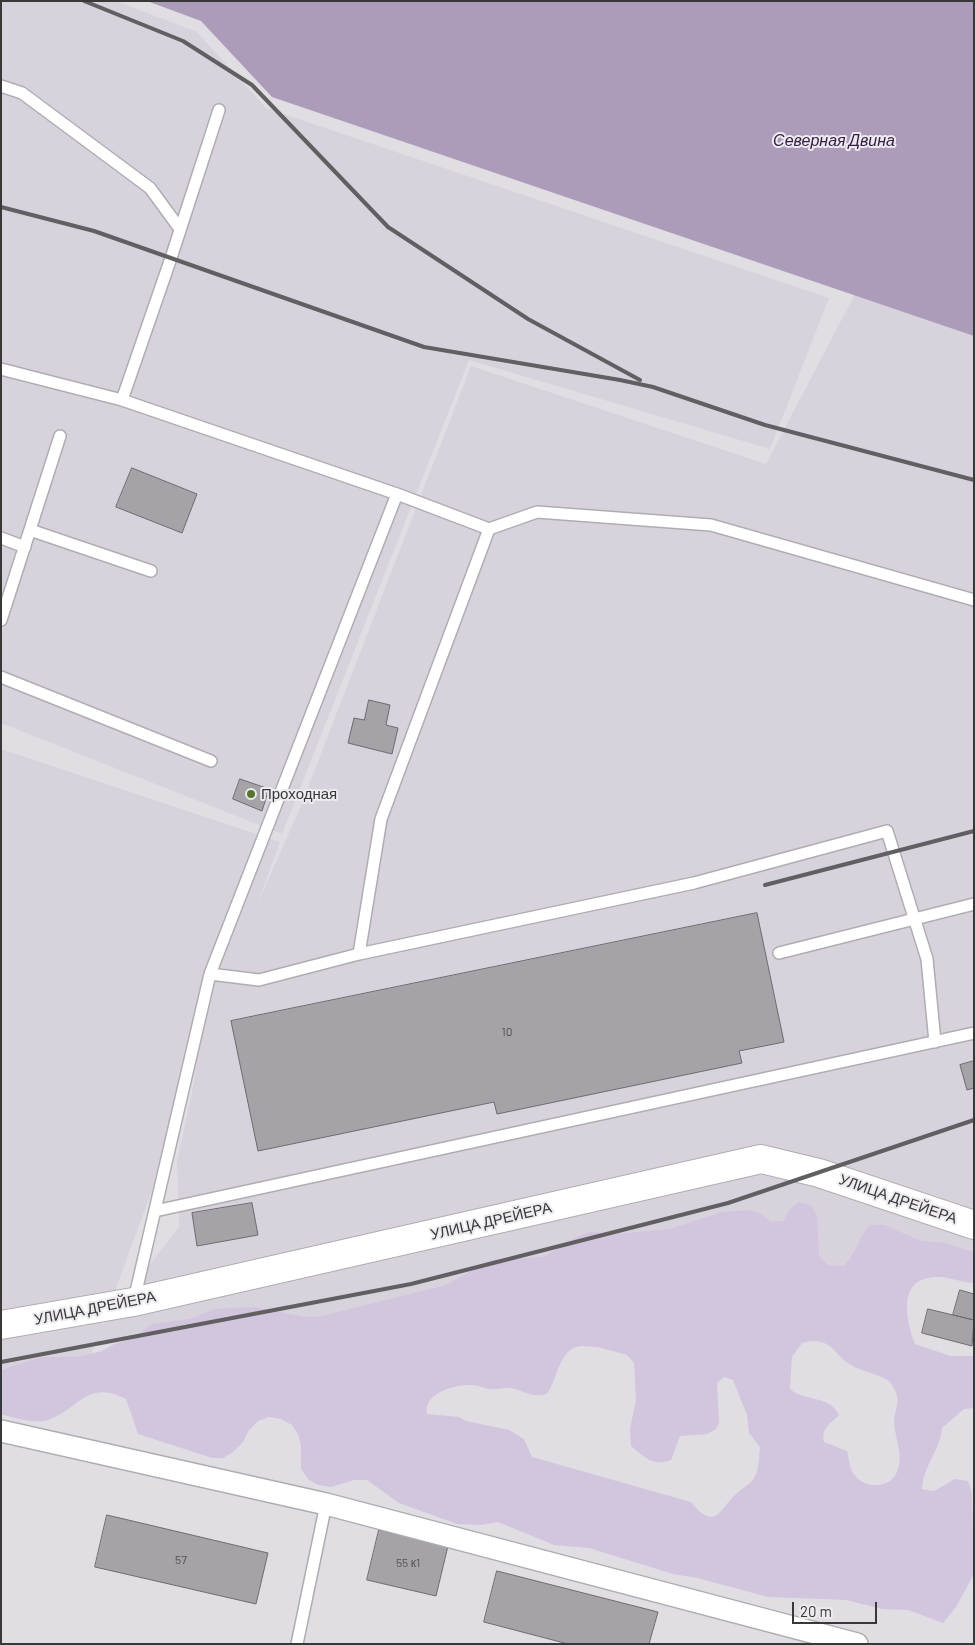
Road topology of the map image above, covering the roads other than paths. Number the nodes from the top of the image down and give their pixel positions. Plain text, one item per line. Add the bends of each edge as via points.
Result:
1 (1, 86) edge
2 (219, 110) dead end
3 (180, 229) junction
4 (1, 369) edge
5 (122, 400) junction
6 (60, 436) dead end
7 (397, 494) junction
8 (489, 529) junction
9 (30, 530) junction
10 (1, 538) edge
11 (25, 547) junction
12 (150, 571) dead end
13 (974, 600) edge
14 (1, 620) edge
15 (1, 677) edge
16 (211, 761) dead end
17 (974, 904) edge
18 (915, 919) junction
19 (780, 953) dead end
20 (359, 954) junction
21 (210, 974) junction
22 (974, 1033) edge
23 (934, 1042) junction
24 (155, 1211) junction
25 (974, 1225) edge
26 (134, 1302) junction
27 (1, 1325) edge
28 (1, 1431) edge
29 (326, 1504) junction
30 (297, 1644) edge
31 (857, 1644) edge

1 - 3 lane via 22,93 150,188
2 - 3 lane
3 - 5 lane
4 - 5 lane
5 - 7 lane
6 - 9 lane
7 - 8 lane
7 - 21 lane
8 - 13 lane via 538,512 711,525
8 - 20 lane via 381,819
9 - 11 lane
9 - 12 lane
10 - 11 lane
11 - 14 lane
15 - 16 lane
17 - 18 lane
18 - 19 lane
18 - 20 lane via 887,832 694,883
18 - 23 lane via 927,959
20 - 21 lane via 259,980
21 - 24 lane
22 - 23 lane
23 - 24 lane
24 - 26 lane
25 - 26 street, УЛИЦА ДРЕЙЕРА via 819,1173 761,1159
26 - 27 street, УЛИЦА ДРЕЙЕРА
28 - 29 street
29 - 30 lane
29 - 31 street

